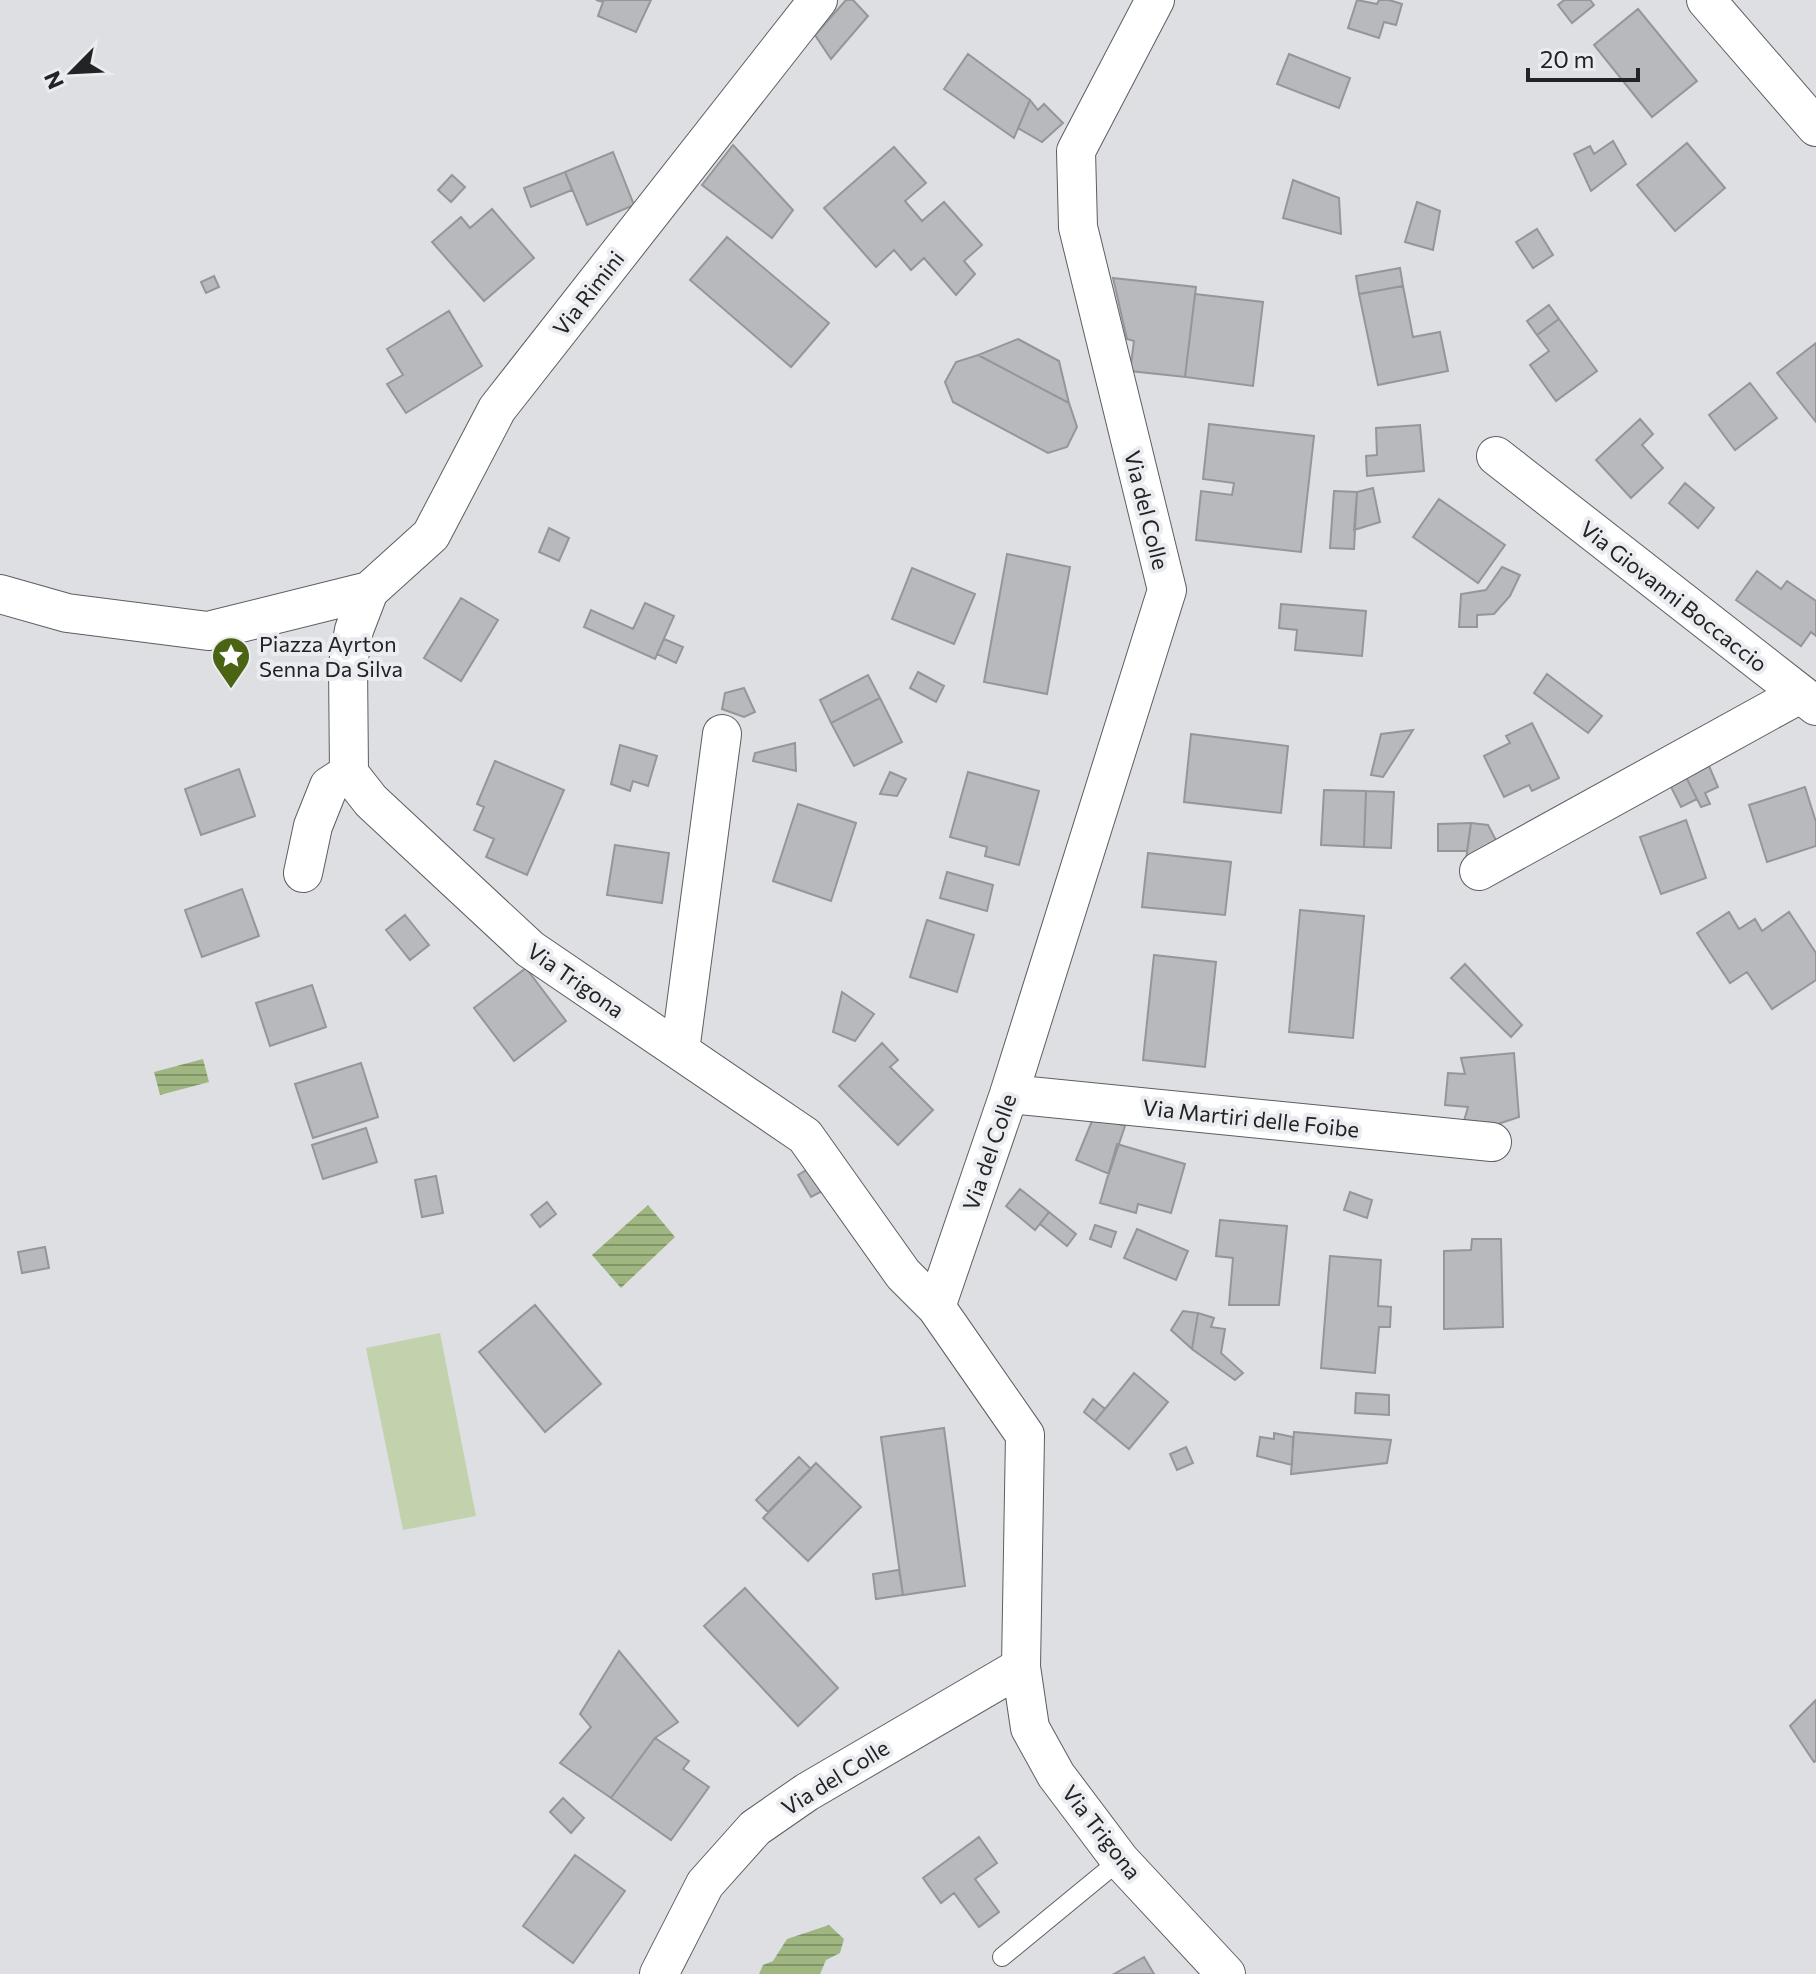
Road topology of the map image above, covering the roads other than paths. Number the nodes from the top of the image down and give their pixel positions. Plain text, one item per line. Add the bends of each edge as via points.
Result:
1 (818, 0) edge
2 (1155, 0) edge
3 (1706, 0) edge
4 (1816, 127) edge
5 (1496, 456) dead end
6 (369, 591) junction
7 (0, 594) edge
8 (1808, 700) edge
9 (722, 734) dead end
10 (349, 773) junction
11 (1479, 871) dead end
12 (303, 873) dead end
13 (680, 1051) junction
14 (1009, 1094) junction
15 (1492, 1142) dead end
16 (936, 1307) junction
17 (1021, 1667) junction
18 (1120, 1860) junction
19 (1002, 1957) dead end
20 (659, 1974) edge
21 (1226, 1974) edge

1 - 6 street, Via Rimini via 497,409 431,535
2 - 14 street, Via del Colle via 1076,151 1078,227 1167,590
3 - 4 street
5 - 8 street, Via Giovanni Boccaccio
6 - 7 street via 208,631 67,613
6 - 10 street via 348,664
8 - 11 street
9 - 13 street
10 - 12 street via 329,786
10 - 13 street, Via Trigona via 371,801 530,949
13 - 16 street, Via Trigona via 805,1136 903,1274
14 - 15 street, Via Martiri delle Foibe
14 - 16 street, Via del Colle
16 - 17 street via 1025,1435
17 - 18 street, Via Trigona via 1030,1728 1056,1775
17 - 20 street, Via del Colle via 755,1828 705,1884
18 - 19 lane
18 - 21 street, Via Trigona

